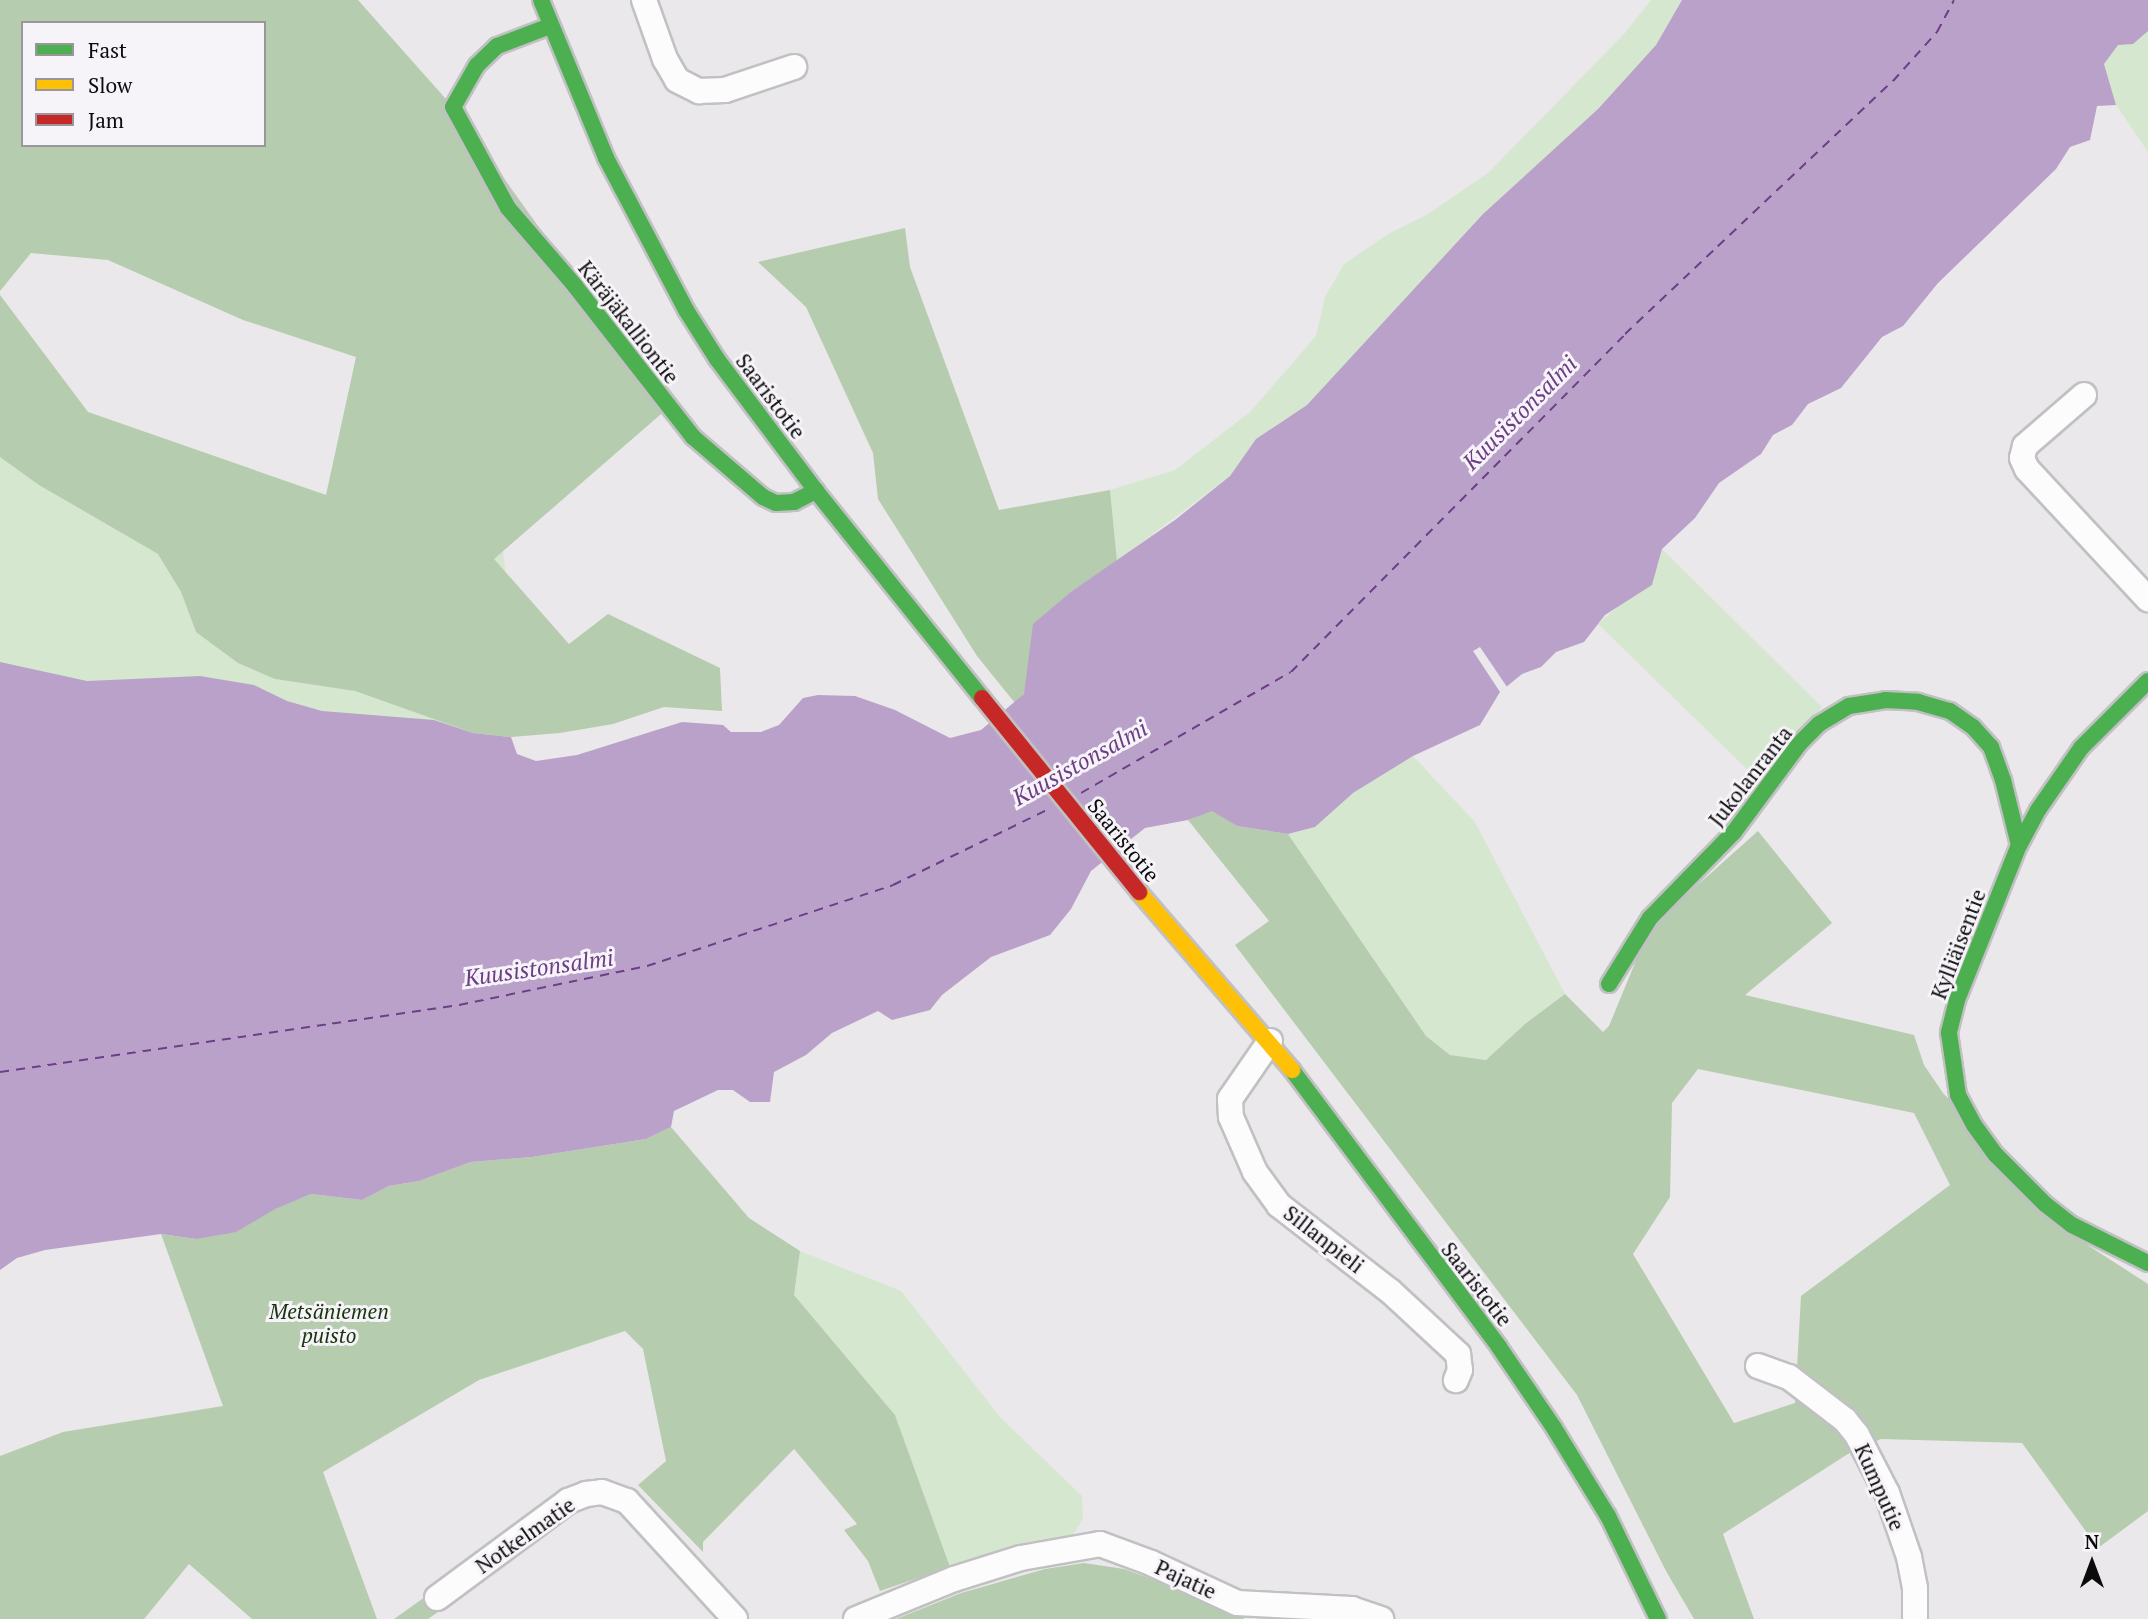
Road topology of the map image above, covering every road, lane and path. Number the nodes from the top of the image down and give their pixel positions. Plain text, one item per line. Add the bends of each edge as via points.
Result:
1 (541, 0) edge
2 (644, 0) edge
3 (550, 26) junction
4 (794, 67) dead end
5 (2084, 395) dead end
6 (816, 491) junction
7 (2148, 598) edge
8 (2148, 681) edge
9 (2019, 845) junction
10 (1609, 984) dead end
11 (1270, 1041) junction
12 (2148, 1263) edge
13 (1758, 1366) dead end
14 (1456, 1380) dead end
15 (437, 1598) dead end
16 (735, 1619) edge
17 (856, 1619) edge
18 (1381, 1619) edge
19 (1657, 1619) edge
20 (1915, 1619) edge

1 - 3 street, Saaristotie
2 - 4 street via 677,80 699,91 725,90
3 - 6 street, Saaristotie via 596,138 686,310
3 - 6 street, Käräjäkalliontie via 497,46 477,65 453,107 508,208 693,437 763,498 794,502
5 - 7 street via 2025,446 2022,458 2027,469
6 - 11 street, Saaristotie via 1156,913
8 - 9 street, Kylliäisentie via 2081,748
9 - 10 street, Jukolanranta via 1991,747 1973,727 1951,711 1918,702 1885,700 1849,706 1819,724 1799,744 1734,832 1650,918
9 - 12 street, Kylliäisentie via 1956,1000 1950,1033 1958,1095 1996,1154 2045,1204 2072,1224
11 - 14 street, Sillanpieli via 1230,1099 1231,1117 1255,1171 1279,1205 1390,1291 1458,1354
11 - 19 street, Saaristotie via 1499,1347 1554,1428 1608,1516
13 - 20 street, Kumputie via 1789,1377 1845,1420 1869,1454 1909,1557
15 - 16 street, Notkelmatie via 568,1501 602,1493 627,1501
17 - 18 street, Pajatie via 954,1579 1021,1558 1100,1544 1237,1603 1352,1609

